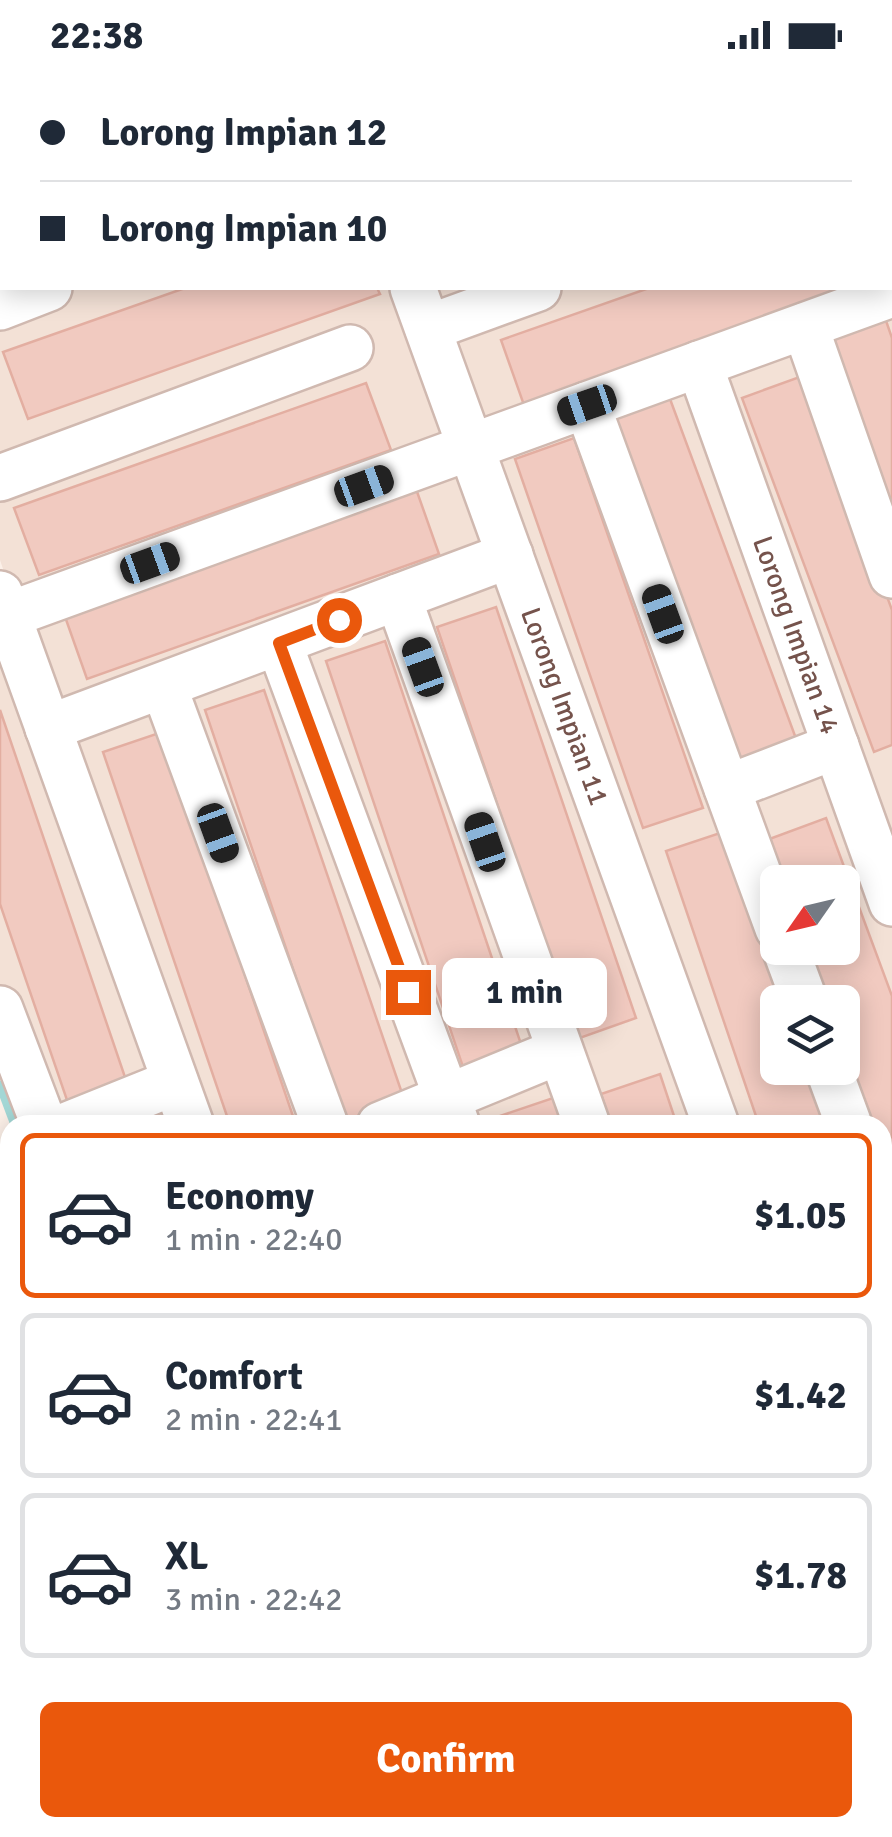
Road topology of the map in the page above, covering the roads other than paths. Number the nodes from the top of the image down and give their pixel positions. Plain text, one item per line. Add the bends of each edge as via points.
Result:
1 (44, 290) edge
2 (526, 290) edge
3 (892, 294) edge
4 (0, 307) edge
5 (421, 308) edge
6 (804, 326) junction
7 (350, 348) dead end
8 (699, 364) junction
9 (587, 405) junction
10 (471, 446) junction
11 (0, 478) edge
12 (510, 554) junction
13 (892, 576) edge
14 (398, 597) junction
15 (3, 609) edge
16 (279, 643) junction
17 (164, 687) junction
18 (48, 728) junction
19 (836, 746) junction
20 (727, 788) junction
21 (760, 879) edge
22 (892, 903) edge
23 (0, 1008) edge
24 (560, 1051) junction
25 (175, 1082) junction
26 (834, 1085) edge
27 (452, 1111) edge
28 (40, 1115) edge
29 (93, 1115) edge
30 (187, 1115) edge
31 (322, 1115) edge
32 (583, 1115) edge
33 (712, 1115) edge
34 (845, 1115) edge

1 - 4 street
2 - 5 street
3 - 6 street
5 - 10 street, Lorong Impian 11
6 - 8 street
6 - 13 street
7 - 11 street
8 - 9 street
8 - 19 street, Lorong Impian 14
9 - 10 street
9 - 20 street
10 - 12 street, Lorong Impian 11
10 - 15 street
12 - 14 street
12 - 33 street, Lorong Impian 11
14 - 16 street
14 - 24 street
15 - 18 street
16 - 17 street
16 - 27 street
17 - 18 street
17 - 31 street
18 - 25 street
19 - 20 street
19 - 22 street, Lorong Impian 14
20 - 21 street
23 - 28 street
24 - 27 street
24 - 32 street
25 - 29 street
25 - 30 street
26 - 34 street

